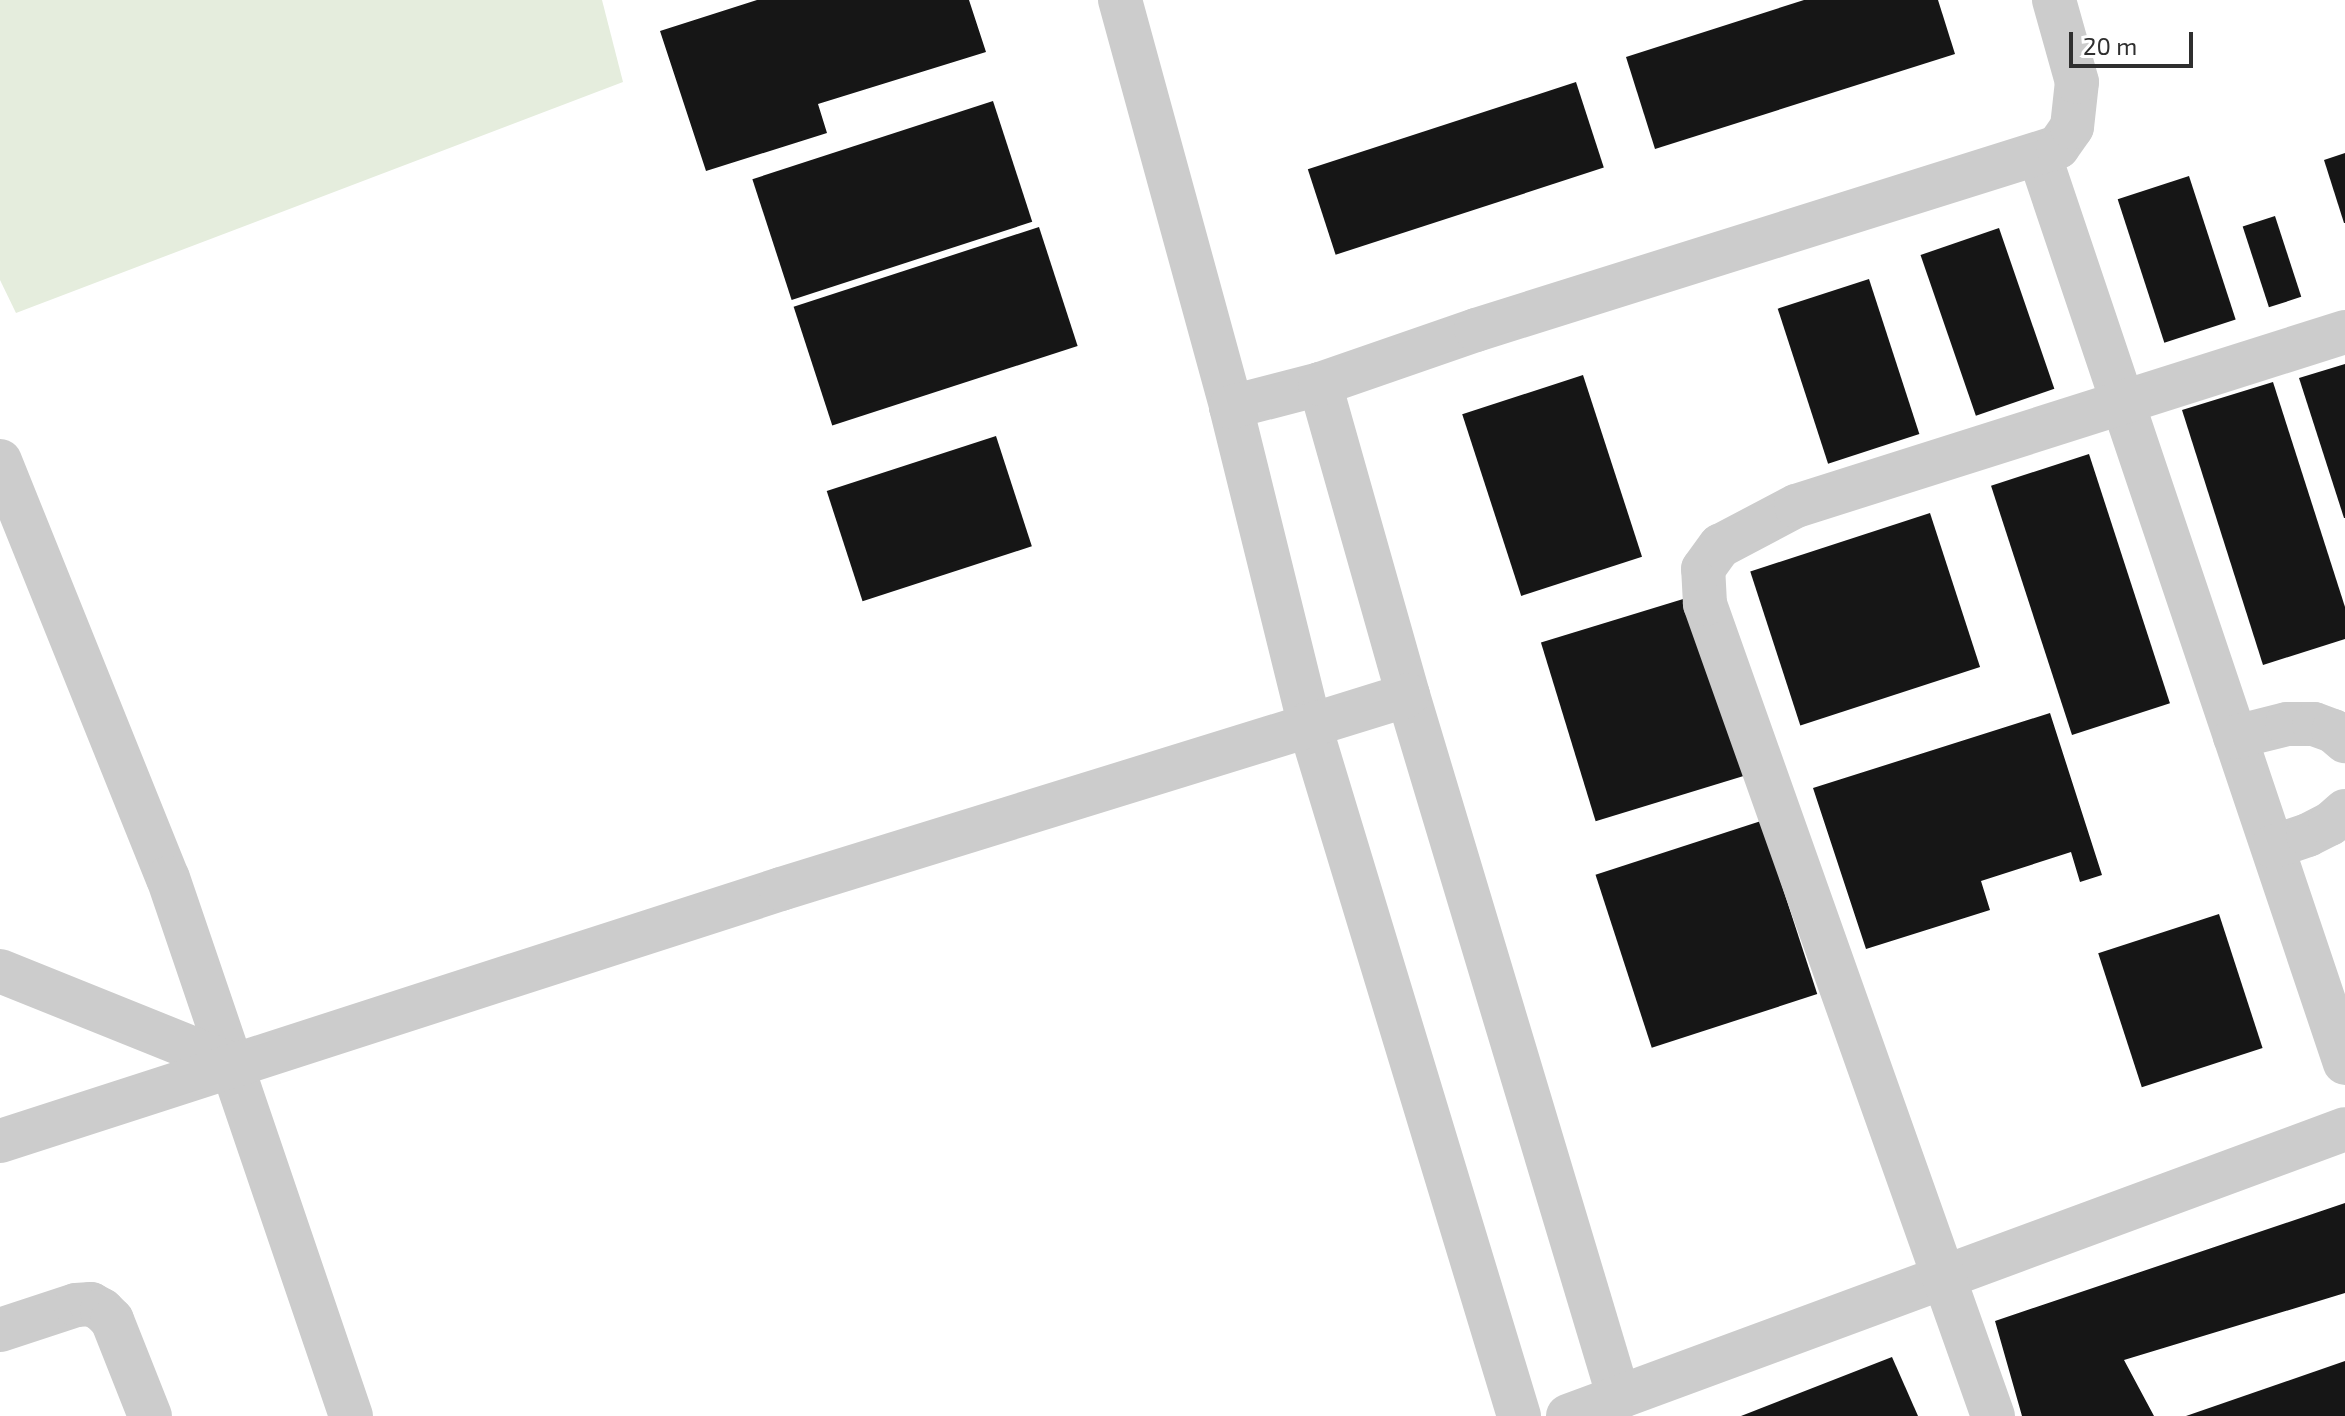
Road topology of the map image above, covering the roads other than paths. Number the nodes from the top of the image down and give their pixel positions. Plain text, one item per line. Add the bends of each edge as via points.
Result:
1 (1120, 0) edge
2 (2054, 0) edge
3 (2039, 154) junction
4 (2345, 332) edge
5 (1320, 384) junction
6 (2122, 403) junction
7 (1231, 407) junction
8 (5, 488) edge
9 (1408, 695) junction
10 (1309, 723) junction
11 (2235, 737) junction
12 (2345, 741) edge
13 (2345, 811) edge
14 (2273, 847) junction
15 (0, 971) edge
16 (2345, 1063) edge
17 (231, 1064) junction
18 (2345, 1129) edge
19 (0, 1141) edge
20 (1946, 1279) junction
21 (0, 1330) edge
22 (1619, 1398) junction
23 (150, 1416) edge
24 (351, 1416) edge
25 (1519, 1416) edge
26 (1568, 1416) edge
27 (1993, 1416) edge

1 - 7 street
2 - 3 street via 2077,82 2077,102 2072,127 2058,147
3 - 5 street
3 - 6 street
4 - 6 street
5 - 7 street
5 - 9 street
6 - 11 street
6 - 20 street via 1796,506 1720,546 1703,569 1705,604
7 - 10 street
8 - 17 street via 168,878
9 - 10 street
9 - 22 street
10 - 17 street
10 - 25 street
11 - 12 street via 2287,724 2314,724
11 - 14 street
13 - 14 street via 2308,835
14 - 16 street
15 - 17 street
17 - 19 street
17 - 24 street
18 - 20 street
20 - 22 street
20 - 27 street
21 - 23 street via 76,1305 102,1310 112,1320
22 - 26 street

